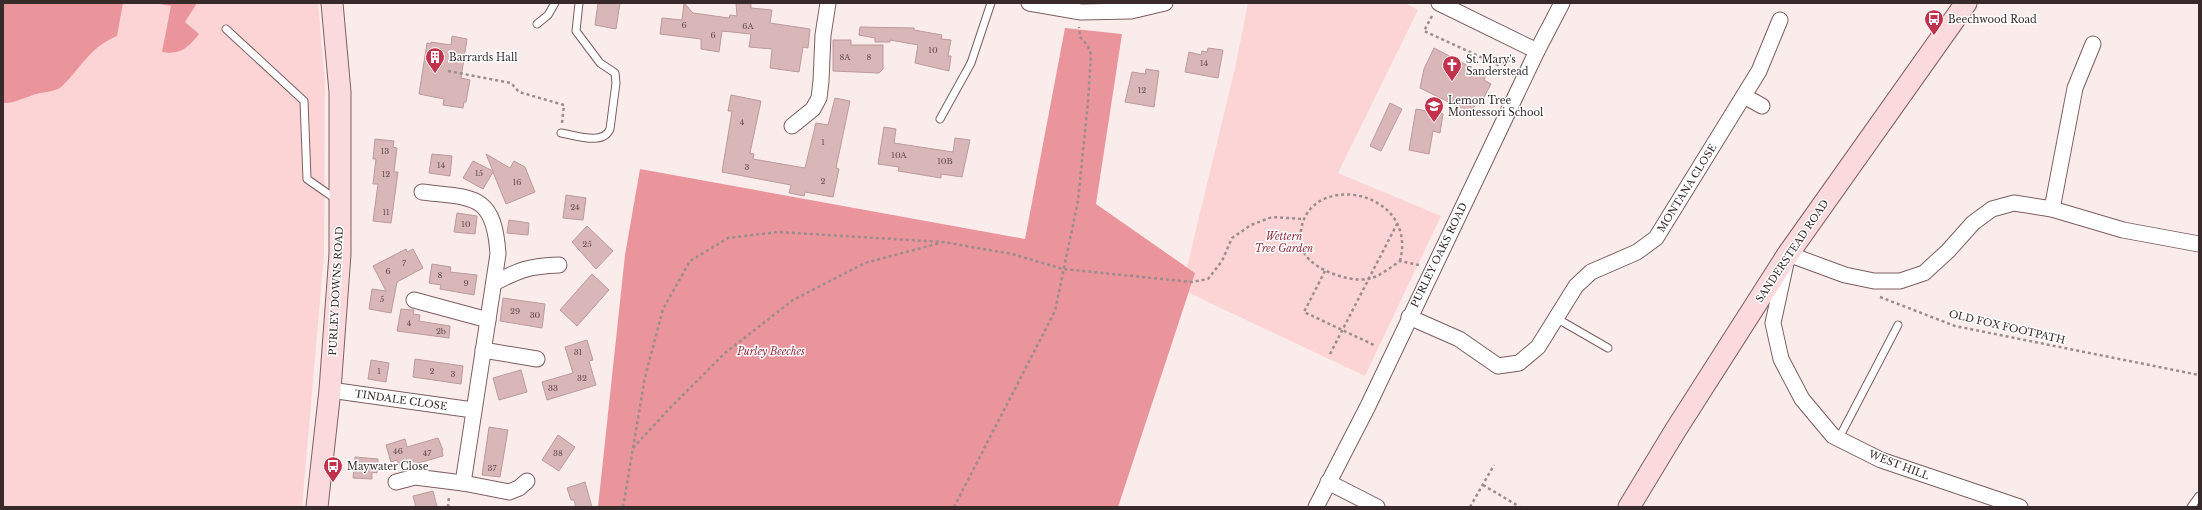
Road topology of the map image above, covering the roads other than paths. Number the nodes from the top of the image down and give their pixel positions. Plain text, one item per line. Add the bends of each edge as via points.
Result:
1 (332, 3) edge
2 (555, 3) edge
3 (579, 3) edge
4 (828, 3) edge
5 (991, 3) edge
6 (1029, 3) edge
7 (1165, 3) edge
8 (1562, 3) edge
9 (1966, 3) edge
10 (1437, 6) edge
11 (1780, 20) dead end
12 (538, 24) dead end
13 (226, 29) dead end
14 (2093, 44) dead end
15 (1536, 51) junction
16 (1744, 96) junction
17 (1762, 106) dead end
18 (940, 119) dead end
19 (792, 126) dead end
20 (561, 133) road end
21 (422, 192) dead end
22 (340, 203) junction
23 (2052, 208) junction
24 (2199, 244) edge
25 (1788, 254) junction
26 (559, 265) dead end
27 (494, 283) junction
28 (414, 300) dead end
29 (1409, 317) junction
30 (1556, 318) junction
31 (488, 320) junction
32 (1898, 325) dead end
33 (1608, 348) dead end
34 (484, 350) junction
35 (537, 359) dead end
36 (330, 390) junction
37 (473, 410) junction
38 (1839, 438) junction
39 (527, 481) dead end
40 (396, 482) dead end
41 (1328, 482) junction
42 (463, 483) junction
43 (2199, 496) edge
44 (317, 507) edge
45 (1316, 507) edge
46 (1377, 507) edge
47 (1629, 507) edge
48 (2020, 507) edge
49 (2191, 507) edge

1 - 22 main road, PURLEY DOWNS ROAD via 340,92
2 - 12 lane via 548,15
3 - 20 lane via 576,30 600,63 615,73 611,121 608,133 602,138
4 - 19 street via 819,98 813,109
5 - 18 lane via 971,63
6 - 7 street via 1081,12 1131,11
8 - 15 street, PURLEY OAKS ROAD
9 - 25 main road, SANDERSTEAD ROAD
10 - 15 street
11 - 16 street, MONTANA CLOSE via 1759,71
13 - 22 lane via 304,101 307,179
14 - 23 street via 2075,88
15 - 29 street, PURLEY OAKS ROAD
16 - 17 street
16 - 30 street, MONTANA CLOSE via 1656,238 1637,252 1592,272 1576,286
21 - 27 street via 471,198 482,204 492,216 497,233 498,254
22 - 36 main road, PURLEY DOWNS ROAD via 340,254
23 - 24 street via 2123,230
23 - 25 street via 2014,204 1992,209 1973,223 1948,252 1924,273 1900,281 1874,281 1845,275
25 - 38 street, WEST HILL via 1773,323 1781,359 1802,399 1834,436
25 - 47 main road, SANDERSTEAD ROAD via 1675,430
26 - 27 street via 520,269
27 - 31 street
28 - 31 street
29 - 30 street, MONTANA CLOSE via 1459,338 1498,366 1519,363 1538,347
29 - 41 street, PURLEY OAKS ROAD via 1368,406
30 - 33 lane
31 - 34 street
32 - 38 lane
34 - 35 street
34 - 37 street
36 - 37 street, TINDALE CLOSE
36 - 44 main road, PURLEY DOWNS ROAD
37 - 42 street
38 - 48 street, WEST HILL via 1881,460
39 - 42 street via 509,492
40 - 42 street via 415,477
41 - 45 street, PURLEY OAKS ROAD
41 - 46 street
43 - 49 lane

